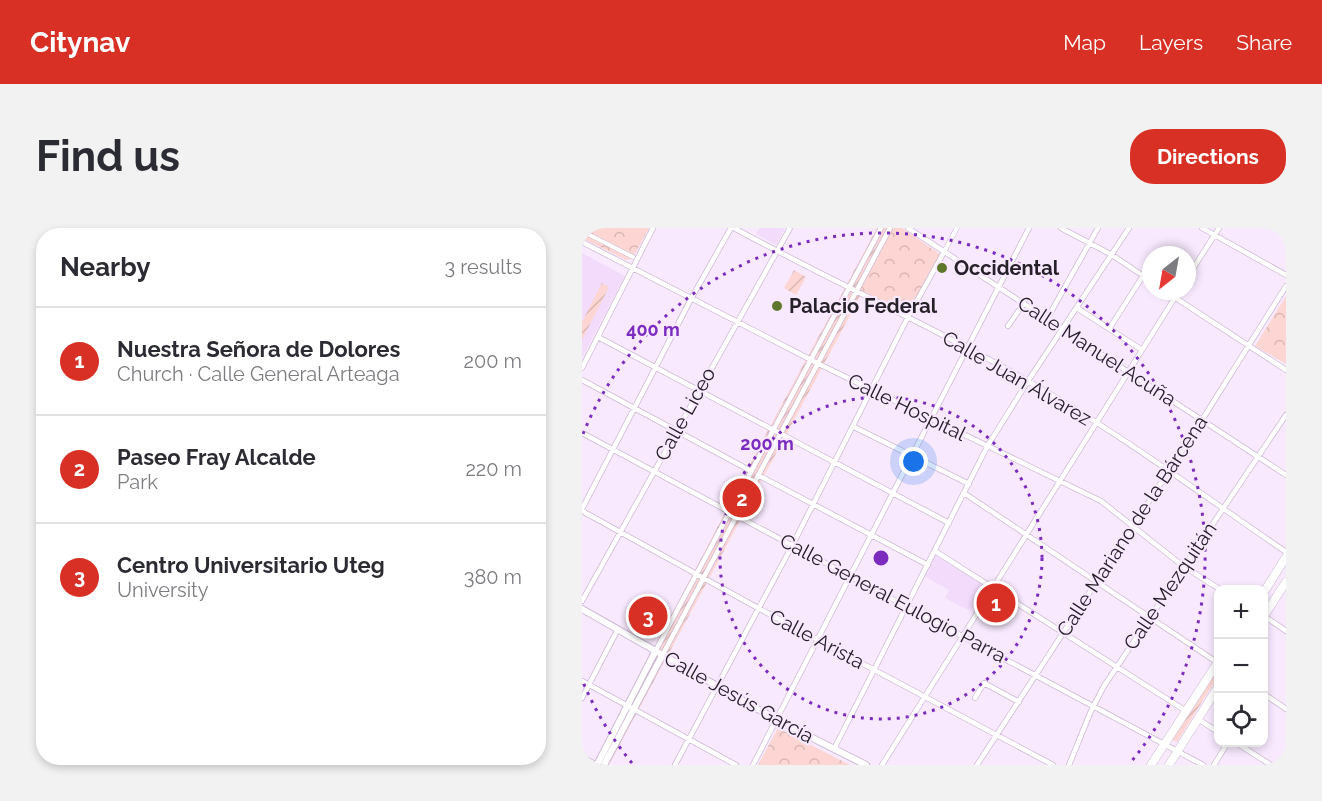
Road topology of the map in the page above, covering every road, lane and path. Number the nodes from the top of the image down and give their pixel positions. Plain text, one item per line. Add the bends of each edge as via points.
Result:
1 (653, 228) edge
2 (732, 228) edge
3 (790, 228) edge
4 (881, 228) edge
5 (890, 228) edge
6 (908, 228) edge
7 (957, 228) edge
8 (1029, 228) edge
9 (1061, 228) edge
10 (1098, 228) edge
11 (1129, 228) edge
12 (1202, 228) edge
13 (1219, 228) edge
14 (582, 231) edge
15 (1215, 236) junction
16 (582, 242) edge
17 (1089, 243) junction
18 (776, 251) junction
19 (944, 252) junction
20 (1112, 255) junction
21 (633, 257) dead end
22 (1196, 264) edge
23 (633, 268) junction
24 (1142, 275) edge
25 (1286, 275) edge
26 (1142, 278) edge
27 (849, 286) junction
28 (1286, 286) edge
29 (998, 287) junction
30 (856, 290) junction
31 (691, 299) junction
32 (1172, 300) edge
33 (1178, 300) edge
34 (1024, 303) junction
35 (1077, 308) junction
36 (908, 317) junction
37 (1047, 319) junction
38 (736, 322) junction
39 (1008, 326) dead end
40 (1063, 329) junction
41 (1109, 329) junction
42 (598, 337) junction
43 (1248, 347) junction
44 (967, 348) junction
45 (1142, 350) junction
46 (811, 360) junction
47 (817, 363) junction
48 (582, 368) edge
49 (656, 368) junction
50 (1286, 370) edge
51 (1128, 372) junction
52 (582, 380) edge
53 (1028, 381) junction
54 (699, 390) junction
55 (873, 390) junction
56 (635, 408) junction
57 (1286, 415) edge
58 (931, 419) junction
59 (1202, 420) junction
60 (1096, 423) junction
61 (854, 427) junction
62 (676, 430) junction
63 (773, 430) junction
64 (582, 433) edge
65 (780, 434) junction
66 (987, 447) junction
67 (614, 450) junction
68 (912, 456) junction
69 (1259, 457) junction
70 (835, 462) junction
71 (751, 470) junction
72 (654, 471) junction
73 (1168, 471) junction
74 (758, 475) junction
75 (1286, 475) edge
76 (1060, 480) junction
77 (969, 484) junction
78 (893, 493) junction
79 (964, 493) junction
80 (814, 504) junction
81 (1222, 509) junction
82 (582, 510) edge
83 (730, 510) junction
84 (737, 515) junction
85 (949, 523) junction
86 (1131, 526) junction
87 (621, 531) junction
88 (871, 535) junction
89 (1026, 535) junction
90 (793, 544) junction
91 (935, 551) junction
92 (1286, 554) edge
93 (928, 565) junction
94 (1183, 566) junction
95 (697, 574) junction
96 (850, 575) junction
97 (704, 578) junction
98 (1096, 582) junction
99 (1286, 582) edge
100 (1267, 585) edge
101 (1214, 586) edge
102 (992, 588) junction
103 (582, 601) edge
104 (907, 606) junction
105 (758, 608) junction
106 (582, 609) edge
107 (1268, 610) edge
108 (1149, 617) junction
109 (1268, 619) edge
110 (618, 629) junction
111 (1286, 630) edge
112 (1063, 633) junction
113 (962, 635) junction
114 (817, 640) junction
115 (657, 650) junction
116 (663, 654) junction
117 (1214, 659) edge
118 (1116, 667) junction
119 (1214, 668) edge
120 (874, 670) junction
121 (1036, 675) junction
122 (582, 681) edge
123 (589, 685) junction
124 (717, 686) junction
125 (1214, 693) edge
126 (924, 697) junction
127 (1268, 697) edge
128 (582, 698) edge
129 (975, 698) dead end
130 (1019, 702) junction
131 (1093, 706) junction
132 (631, 707) junction
133 (1286, 709) edge
134 (1186, 711) junction
135 (1198, 719) junction
136 (777, 720) junction
137 (1214, 729) edge
138 (996, 736) junction
139 (689, 739) junction
140 (1165, 744) junction
141 (1225, 747) edge
142 (1243, 747) edge
143 (834, 749) junction
144 (1178, 751) junction
145 (582, 757) edge
146 (597, 765) edge
147 (603, 765) edge
148 (675, 765) edge
149 (736, 765) edge
150 (753, 765) edge
151 (866, 765) edge
152 (882, 765) edge
153 (978, 765) edge
154 (1053, 765) edge
155 (1069, 765) edge
156 (1151, 765) edge
157 (1168, 765) edge
158 (1203, 765) edge
159 (1214, 765) edge
160 (1270, 765) edge

1 - 23 street
2 - 18 street, Calle Juan Álvarez
2 - 31 street
3 - 18 street, Calle Liceo
4 - 27 street
5 - 30 street
6 - 19 street, Calle Manuel Acuña
7 - 19 street
8 - 29 street
9 - 17 street
10 - 17 street
11 - 20 street
12 - 15 street
13 - 15 street
14 - 21 street
15 - 22 street
15 - 25 street
16 - 23 street, Calle Hospital
17 - 20 street
17 - 37 street
18 - 27 street, Calle Juan Álvarez
18 - 38 street, Calle Liceo
19 - 29 street, Calle Manuel Acuña
19 - 36 street
20 - 24 street
20 - 35 street
23 - 31 street, Calle Hospital
23 - 42 street
26 - 41 street
27 - 30 street, Calle Juan Álvarez
27 - 46 street
28 - 43 street, Calle Mariano de la Bárcena
29 - 34 street, Calle Manuel Acuña
29 - 44 street
30 - 36 street, Calle Juan Álvarez
30 - 47 street
31 - 38 street, Calle Hospital
31 - 49 street
32 - 45 street
33 - 43 street
34 - 37 street, Calle Manuel Acuña
34 - 39 street
35 - 40 street
35 - 41 street
36 - 44 street, Calle Juan Álvarez
36 - 55 street
37 - 40 street, Calle Manuel Acuña
38 - 46 street, Calle Hospital
38 - 54 street, Calle Liceo
40 - 51 street, Calle Manuel Acuña
40 - 53 street
41 - 45 street
42 - 48 street
42 - 49 street
43 - 50 street
43 - 59 street, Calle Mariano de la Bárcena
44 - 53 street, Calle Juan Álvarez
44 - 58 street
45 - 51 street
46 - 47 street, Calle Hospital
46 - 63 street
47 - 55 street, Calle Hospital
47 - 65 street
49 - 54 street
49 - 56 street
51 - 59 street, Calle Manuel Acuña
51 - 60 street
52 - 56 street
53 - 60 street, Calle Juan Álvarez
53 - 66 street
54 - 62 street, Calle Liceo
54 - 63 street
55 - 58 street, Calle Hospital
55 - 61 street
56 - 62 street
56 - 67 street
57 - 69 street, Calle Mezquitán
58 - 66 street, Calle Hospital
58 - 68 street
59 - 69 street, Calle Manuel Acuña
59 - 73 street, Calle Mariano de la Bárcena
60 - 73 street, Calle Juan Álvarez
60 - 76 street
61 - 68 street
61 - 70 street
62 - 71 street
62 - 72 street, Calle Liceo
63 - 65 street
63 - 71 street
64 - 67 street, Calle General Eulogio Parra
65 - 70 street
65 - 74 street
66 - 76 street, Calle Hospital
66 - 77 street
67 - 72 street, Calle General Eulogio Parra
67 - 82 street
68 - 77 street
68 - 78 street
69 - 75 street, Calle Manuel Acuña
69 - 81 street, Calle Mezquitán
70 - 78 street
70 - 80 street
71 - 74 street
71 - 83 street
72 - 83 street, Calle General Eulogio Parra
72 - 87 street, Calle Liceo
73 - 81 street, Calle Juan Álvarez
73 - 86 street, Calle Mariano de la Bárcena
74 - 80 street
74 - 84 street
76 - 86 street, Calle Hospital via 1107,505
76 - 89 street
77 - 79 street
78 - 85 street
78 - 88 street
79 - 85 street
79 - 89 street
80 - 88 street
80 - 90 street
81 - 92 street, Calle Juan Álvarez
81 - 94 street, Calle Mezquitán
82 - 87 street, Calle Arista
83 - 84 street, Calle General Eulogio Parra
83 - 95 street
84 - 90 street, Calle General Eulogio Parra
84 - 97 street
85 - 91 street
86 - 94 street, Calle Hospital
86 - 98 street, Calle Mariano de la Bárcena
87 - 95 street, Calle Arista
87 - 103 street, Calle Liceo
88 - 93 street
88 - 96 street
89 - 98 street
89 - 102 street
90 - 96 street, Calle General Eulogio Parra
90 - 105 street
91 - 93 street
91 - 102 street
92 - 100 main road
93 - 104 street
94 - 101 street, Calle Hospital
94 - 108 street, Calle Mezquitán
95 - 97 street, Calle Arista
95 - 115 street
96 - 104 street, Calle General Eulogio Parra
96 - 114 street
97 - 105 street, Calle Arista
97 - 116 street
98 - 108 street
98 - 112 street, Calle Mariano de la Bárcena
99 - 107 main road
102 - 112 street
102 - 113 street
104 - 113 street, Calle General Eulogio Parra
104 - 120 street
105 - 114 street, Calle Arista
105 - 124 street
106 - 110 street, Calle Jesús García
108 - 117 street
108 - 118 street, Calle Mezquitán
109 - 111 street
110 - 115 street, Calle Jesús García
110 - 123 street
112 - 118 street
112 - 121 street, Calle Mariano de la Bárcena
113 - 121 street, Calle General Eulogio Parra
113 - 126 street
114 - 120 street, Calle Arista
114 - 136 street
115 - 116 street, Calle Jesús García
115 - 132 street
116 - 124 street, Calle Jesús García
116 - 132 street
118 - 131 street, Calle Mezquitán
118 - 134 street
119 - 134 main road
120 - 126 street, Calle Arista
120 - 143 street
121 - 130 street, Calle Mariano de la Bárcena
121 - 131 street, Calle General Eulogio Parra
122 - 123 street
123 - 128 street
123 - 132 street
124 - 136 street, Calle Jesús García
124 - 139 street
125 - 135 main road
126 - 138 street, Calle Arista
126 - 152 street
127 - 133 street
129 - 130 street via 984,683
130 - 138 street, Calle Mariano de la Bárcena
131 - 140 street, Calle General Eulogio Parra
131 - 155 street, Calle Mezquitán
132 - 139 street
132 - 146 street
132 - 147 street
134 - 140 main road
135 - 137 street
135 - 144 main road
136 - 143 street, Calle Jesús García
136 - 150 street
138 - 153 street, Calle Mariano de la Bárcena
138 - 154 street, Calle Arista
139 - 148 street
139 - 149 street
140 - 144 street, Calle General Eulogio Parra
140 - 156 main road
141 - 159 street
142 - 160 street
143 - 151 street, Calle Jesús García
144 - 157 main road
144 - 158 street, Calle General Eulogio Parra
145 - 146 street

